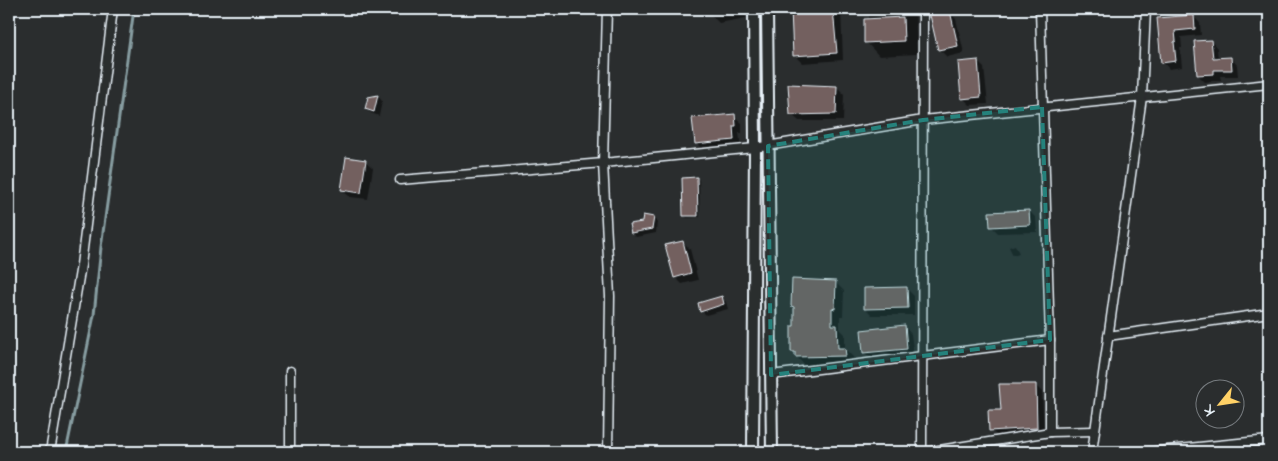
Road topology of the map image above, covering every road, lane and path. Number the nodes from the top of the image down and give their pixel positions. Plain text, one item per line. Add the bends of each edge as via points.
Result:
1 (113, 9) edge
2 (607, 9) edge
3 (754, 9) edge
4 (767, 9) edge
5 (923, 9) edge
6 (1040, 9) edge
7 (1146, 9) edge
8 (1269, 84) edge
9 (1142, 97) junction
10 (1042, 107) junction
11 (924, 120) junction
12 (768, 146) junction
13 (755, 148) junction
14 (603, 163) junction
15 (400, 180) dead end
16 (1269, 313) edge
17 (1108, 336) junction
18 (1050, 340) junction
19 (922, 356) junction
20 (290, 372) dead end
21 (771, 375) junction
22 (1094, 431) junction
23 (1050, 432) junction
24 (1269, 440) edge
25 (977, 448) edge
26 (1219, 449) edge
27 (50, 452) edge
28 (290, 452) edge
29 (608, 452) edge
30 (753, 452) edge
31 (772, 452) edge
32 (922, 452) edge
33 (927, 452) edge
34 (1092, 452) edge
35 (1148, 452) edge

1 - 27 street via 81,265
2 - 14 street
3 - 13 street
4 - 12 street
5 - 11 street
6 - 10 street
7 - 9 street
8 - 9 street
9 - 10 street
9 - 17 street
10 - 11 street
10 - 18 street
11 - 12 street
11 - 19 street
12 - 13 street
12 - 21 street
13 - 14 street
13 - 30 street
14 - 15 street
14 - 29 street via 610,296
16 - 17 street
17 - 22 street
18 - 19 street
18 - 23 street
19 - 21 street
19 - 32 street
20 - 28 street
21 - 31 street
22 - 23 street
22 - 34 street
23 - 25 street
24 - 26 street
25 - 33 street
26 - 35 street

